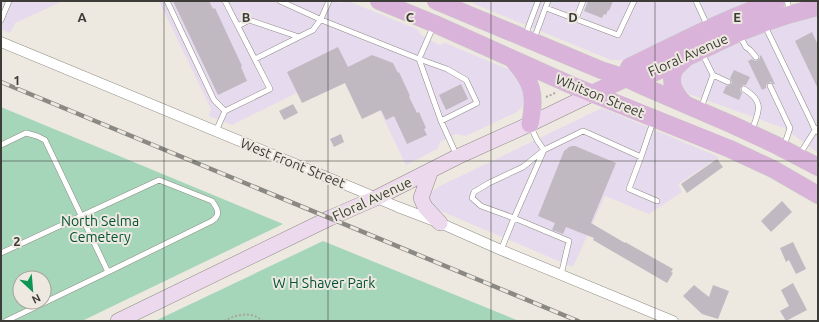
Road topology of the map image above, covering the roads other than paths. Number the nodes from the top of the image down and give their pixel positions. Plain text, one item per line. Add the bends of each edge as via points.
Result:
1 (9, 1) edge
2 (167, 1) edge
3 (225, 1) edge
4 (280, 1) edge
5 (329, 1) edge
6 (379, 1) edge
7 (406, 1) edge
8 (438, 1) edge
9 (531, 1) edge
10 (548, 1) edge
11 (583, 1) edge
12 (634, 1) edge
13 (696, 1) edge
14 (777, 1) edge
15 (538, 2) edge
16 (789, 7) edge
17 (818, 7) edge
18 (546, 8) junction
19 (760, 12) edge
20 (321, 19) junction
21 (576, 19) junction
22 (1, 20) edge
23 (434, 24) junction
24 (238, 26) junction
25 (712, 29) junction
26 (734, 32) junction
27 (299, 37) junction
28 (529, 40) junction
29 (1, 42) edge
30 (701, 51) junction
31 (756, 57) dead end
32 (419, 58) junction
33 (686, 58) junction
34 (255, 59) junction
35 (513, 60) junction
36 (713, 75) junction
37 (626, 78) junction
38 (728, 82) dead end
39 (770, 86) dead end
40 (744, 89) dead end
41 (592, 94) junction
42 (692, 107) junction
43 (226, 111) junction
44 (654, 119) junction
45 (441, 121) junction
46 (530, 124) junction
47 (817, 130) edge
48 (216, 131) junction
49 (751, 133) junction
50 (1, 145) edge
51 (783, 148) junction
52 (544, 150) junction
53 (458, 157) junction
54 (641, 157) junction
55 (799, 157) junction
56 (818, 167) edge
57 (431, 170) junction
58 (818, 195) edge
59 (376, 198) junction
60 (658, 201) dead end
61 (81, 216) junction
62 (514, 218) junction
63 (440, 222) junction
64 (501, 250) junction
65 (1, 253) edge
66 (108, 272) junction
67 (561, 275) junction
68 (6, 321) edge
69 (118, 321) edge
70 (672, 321) edge

1 - 22 lane
2 - 43 lane via 214,100
3 - 24 lane
4 - 20 lane
5 - 20 lane
6 - 23 main road, Whitson Street
7 - 8 main road via 424,9 433,7
8 - 28 main road, Whitson Street
9 - 15 lane
10 - 18 lane
11 - 21 lane
12 - 21 lane via 618,35
13 - 25 lane
14 - 19 main road, Floral Avenue
15 - 28 lane
16 - 17 main road, Floral Avenue
16 - 19 main road, Floral Avenue
18 - 21 lane
18 - 28 lane
19 - 25 main road, Floral Avenue
19 - 26 main road, Floral Avenue
19 - 47 lane
20 - 27 lane via 313,30
20 - 32 lane
23 - 28 main road via 457,20 490,34
23 - 32 lane
23 - 35 main road, Whitson Street
24 - 27 lane via 250,20
24 - 34 lane
25 - 37 main road, Floral Avenue via 629,67
26 - 30 main road, Floral Avenue
26 - 31 lane
27 - 34 lane
28 - 37 main road, Whitson Street
29 - 48 street, West Front Street
30 - 33 main road, Floral Avenue
30 - 36 lane
32 - 45 lane
32 - 45 lane via 447,68 466,80 477,103
33 - 37 main road, Floral Avenue via 649,75
33 - 42 main road via 676,68 672,80 675,92
34 - 43 lane via 270,89
35 - 41 main road, Whitson Street
35 - 46 main road via 525,75 533,95
36 - 38 lane
36 - 42 lane
37 - 41 main road, Floral Avenue
37 - 42 main road, Whitson Street
39 - 51 lane via 790,128
40 - 49 lane via 757,100 759,110
41 - 44 main road, Whitson Street
41 - 46 main road, Floral Avenue
42 - 49 main road, Whitson Street
43 - 48 lane
44 - 54 lane
44 - 58 main road, Whitson Street via 730,149 773,169
45 - 53 lane
46 - 52 lane
46 - 53 main road, Floral Avenue
47 - 55 lane
48 - 59 street, West Front Street
49 - 51 main road, Whitson Street
50 - 61 lane via 26,133 45,140
51 - 55 main road, Whitson Street
52 - 54 lane via 583,132
52 - 62 lane
52 - 62 lane via 523,167 474,192 472,198 481,206
53 - 57 main road, Floral Avenue
54 - 60 lane via 629,189
55 - 56 main road, Whitson Street
57 - 59 main road, Floral Avenue
57 - 63 main road via 421,198 425,207
59 - 63 street, West Front Street
59 - 69 main road, Floral Avenue
61 - 65 lane
61 - 66 lane
61 - 66 lane via 159,180 212,201 217,207 218,213 212,221
62 - 64 lane
62 - 67 lane via 569,241
63 - 64 street, West Front Street
64 - 67 street, West Front Street
66 - 68 lane
67 - 70 street, West Front Street

